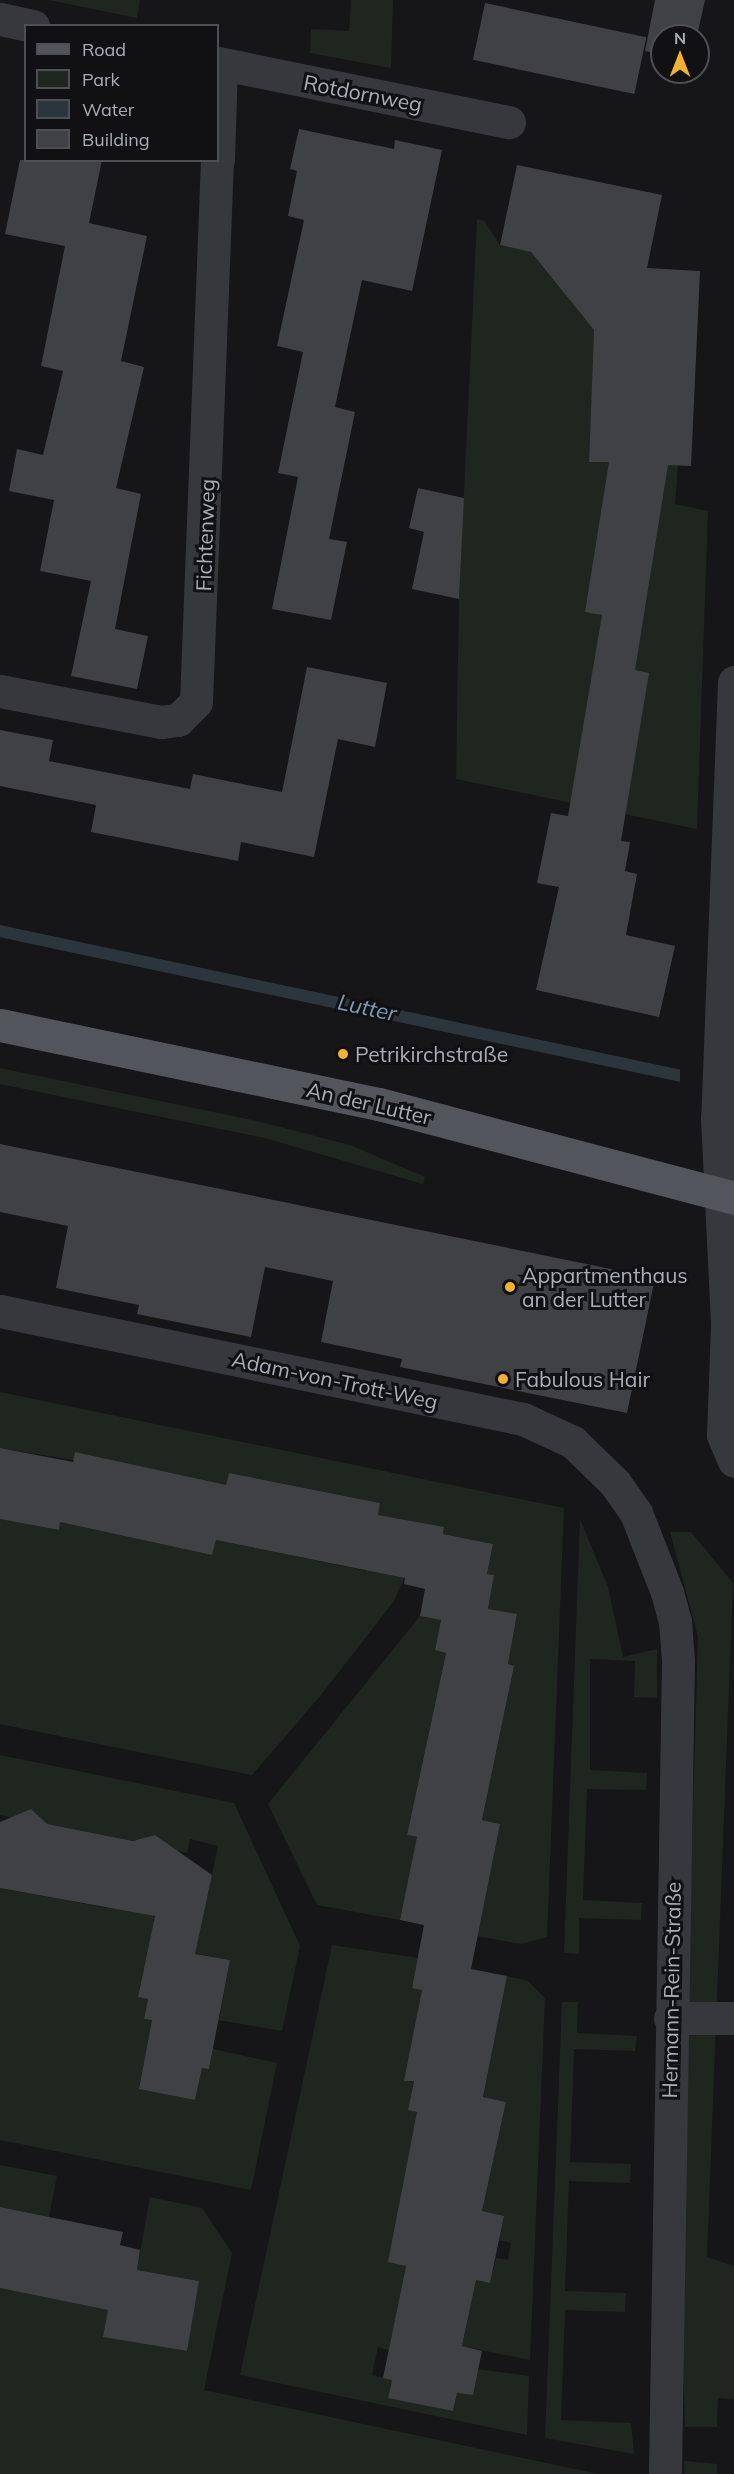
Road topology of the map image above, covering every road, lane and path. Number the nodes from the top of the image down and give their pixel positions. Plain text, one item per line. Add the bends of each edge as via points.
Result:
1 (0, 19) edge
2 (24, 24) edge
3 (219, 64) edge
4 (509, 122) dead end
5 (218, 162) edge
6 (734, 682) edge
7 (0, 691) edge
8 (0, 1025) edge
9 (725, 1039) edge
10 (728, 1197) edge
11 (0, 1311) edge
12 (734, 1461) edge
13 (636, 1513) joint
14 (669, 2018) junction
15 (734, 2018) edge
16 (665, 2474) edge

1 - 2 street
3 - 4 street, Rotdornweg
5 - 7 street, Fichtenweg via 196,702 178,720 150,721
6 - 9 street
8 - 10 main road, An der Lutter via 379,1104
9 - 10 street via 718,1107
10 - 12 street via 723,1435
11 - 13 street, Adam-von-Trott-Weg via 523,1419 573,1442 615,1483
13 - 14 street, Hermann-Rein-Straße via 664,1582 676,1641 679,1700
14 - 15 street
14 - 16 street, Hermann-Rein-Straße

